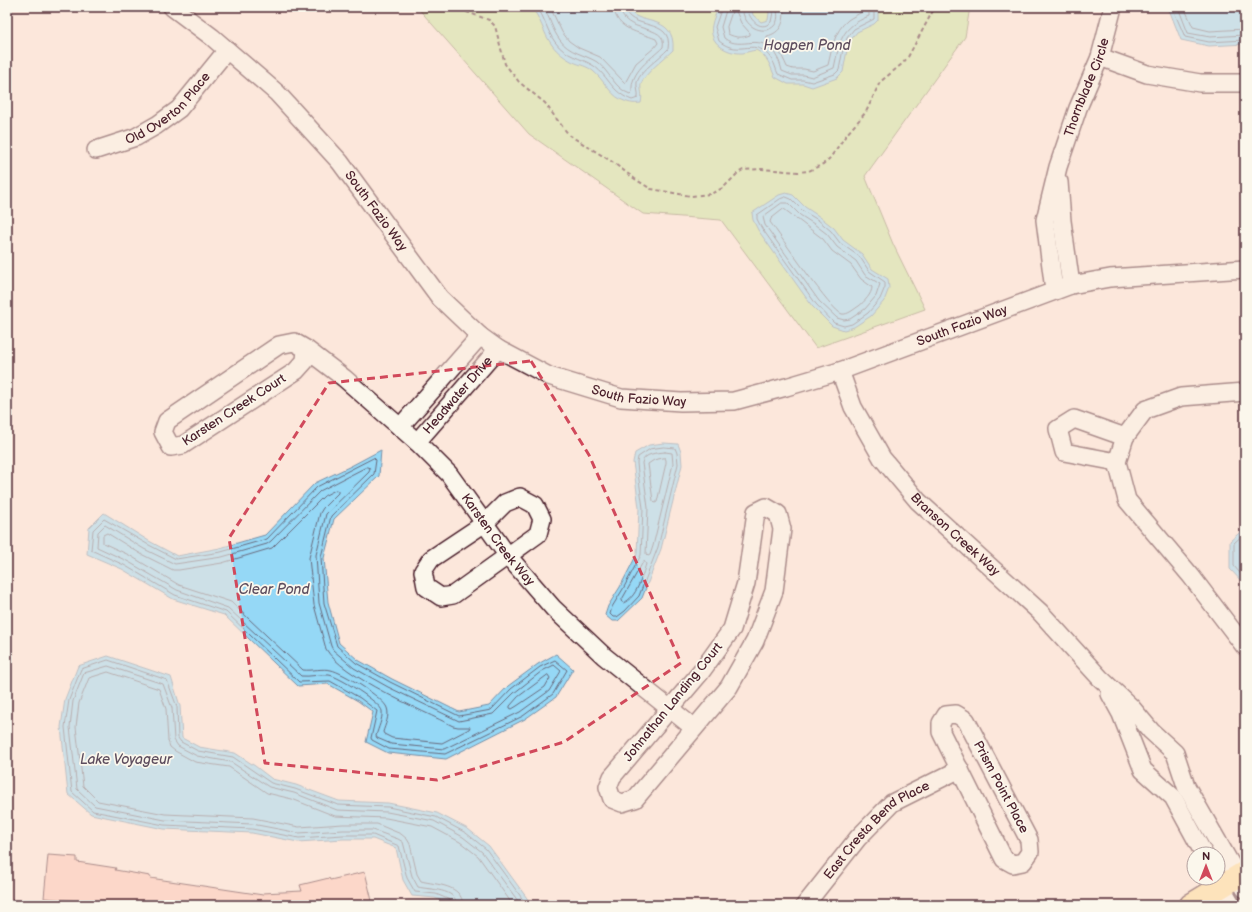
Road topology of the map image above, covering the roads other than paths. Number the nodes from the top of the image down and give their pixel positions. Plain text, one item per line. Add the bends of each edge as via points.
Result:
1 (172, 7) edge
2 (1113, 7) edge
3 (227, 50) junction
4 (1100, 57) junction
5 (1245, 83) edge
6 (96, 150) dead end
7 (1058, 167) junction
8 (1245, 269) edge
9 (1071, 285) junction
10 (1054, 290) junction
11 (480, 336) junction
12 (306, 349) junction
13 (498, 349) junction
14 (840, 370) junction
15 (1245, 392) edge
16 (400, 427) junction
17 (1125, 437) junction
18 (417, 442) junction
19 (1119, 470) junction
20 (485, 523) junction
21 (508, 556) junction
22 (1245, 647) edge
23 (1100, 678) junction
24 (670, 709) junction
25 (694, 728) junction
26 (1151, 731) junction
27 (1134, 745) junction
28 (960, 769) junction
29 (1180, 792) junction
30 (1201, 846) edge
31 (1233, 885) edge
32 (809, 904) edge
33 (1191, 905) edge

1 - 3 street, South Fazio Way
2 - 4 street, Thornblade Circle
3 - 6 street, Old Overton Place via 179,109 136,137
3 - 11 street, South Fazio Way via 277,93 340,162 440,298
4 - 5 street via 1147,74 1200,83
4 - 7 street, Thornblade Circle via 1078,108
7 - 9 street, Thornblade Circle
7 - 10 street, Thornblade Circle via 1045,220
8 - 9 street, South Fazio Way via 1110,278
9 - 10 street, South Fazio Way
10 - 14 street, South Fazio Way
11 - 13 street, South Fazio Way
11 - 16 street, Headwater Drive
12 - 12 street, Karsten Creek Court via 294,342 279,345 167,421 163,432 171,447 183,445 296,370 306,361
12 - 16 street, Karsten Creek Way
13 - 14 street, South Fazio Way via 549,376 628,399 680,402 734,401
13 - 18 street, Headwater Drive
14 - 23 street, Branson Creek Way via 852,407 882,458 918,502 1040,612
15 - 17 street via 1174,399 1145,410
16 - 18 street, Karsten Creek Way
17 - 19 street
17 - 19 street via 1074,419 1058,429 1064,452
18 - 20 street, Karsten Creek Way via 449,474
19 - 22 street via 1127,500 1191,576
20 - 21 street, Karsten Creek Way
20 - 21 street via 505,504 520,497 535,506 542,518 538,534
20 - 21 street via 432,559 423,571 426,587 441,596 453,595
21 - 24 street, Karsten Creek Way via 554,608 604,656
23 - 26 street, Branson Creek Way
23 - 27 street, Branson Creek Way via 1121,714
24 - 25 street, Karsten Creek Way
24 - 25 street, Johnathan Landing Court via 612,777 608,787 612,798 622,803 635,798
24 - 25 street, Johnathan Landing Court via 732,629 746,583 756,512 766,507 778,514 782,529 774,591 755,641 729,687
26 - 27 street
26 - 29 street, Branson Creek Way via 1175,753
27 - 29 street, Branson Creek Way via 1143,770
28 - 28 street, Prism Point Place via 1004,859 1013,864 1023,862 1030,852 1030,840 966,720 956,714 946,715 941,723 941,732
28 - 32 street, East Cresta Bend Place via 892,803 858,838
29 - 30 street, Branson Creek Way
29 - 31 street, Branson Creek Way
31 - 33 main road

